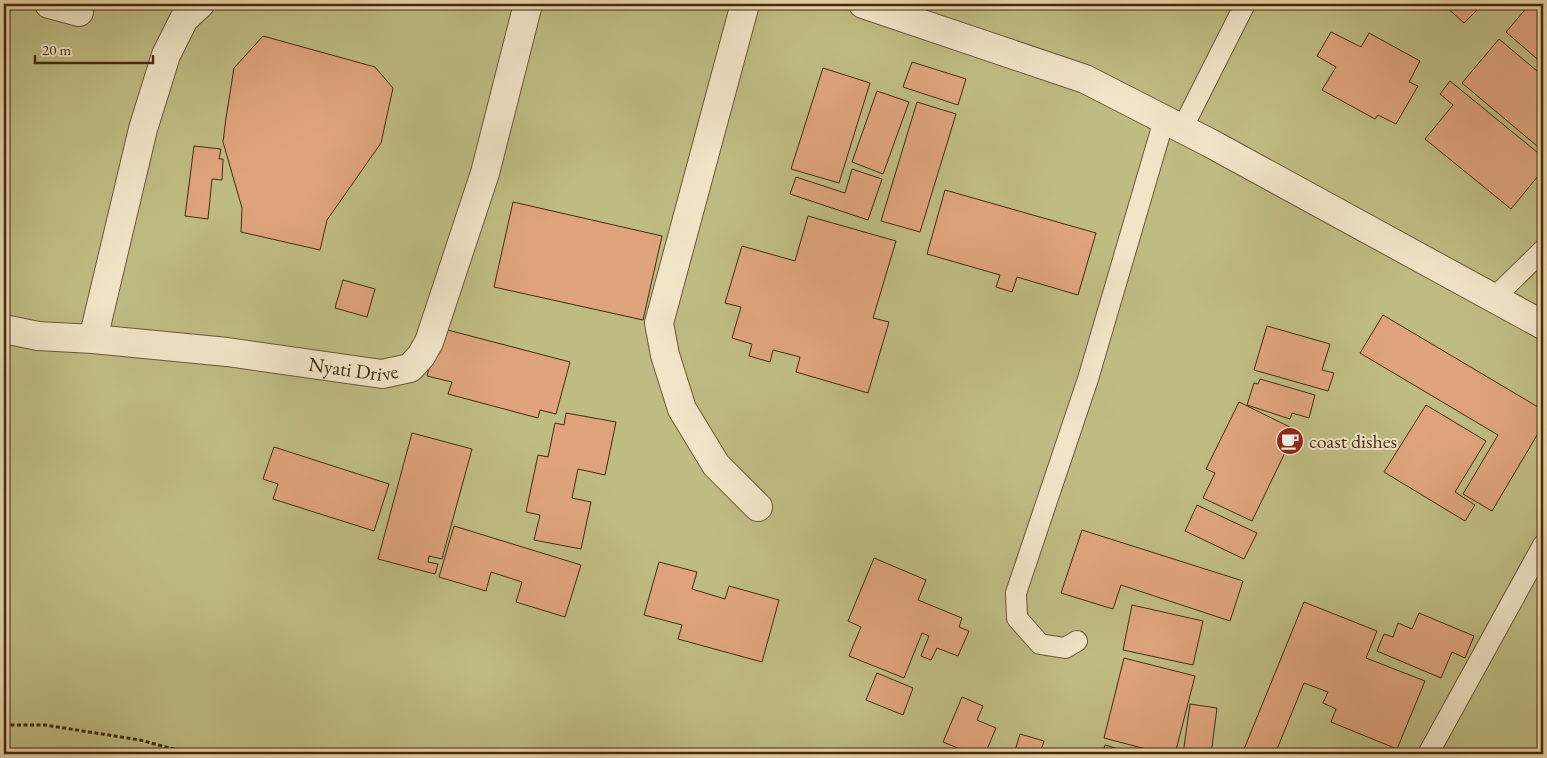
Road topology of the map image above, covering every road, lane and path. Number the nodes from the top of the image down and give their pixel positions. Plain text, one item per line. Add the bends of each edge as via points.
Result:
1 (49, 4) edge
2 (200, 4) edge
3 (528, 4) edge
4 (745, 4) edge
5 (863, 4) edge
6 (1245, 4) edge
7 (79, 12) dead end
8 (1173, 124) junction
9 (1543, 250) edge
10 (1495, 297) junction
11 (1543, 325) edge
12 (4, 329) edge
13 (93, 339) junction
14 (758, 507) dead end
15 (1543, 545) edge
16 (1077, 641) dead end
17 (4, 725) edge
18 (192, 754) edge
19 (1428, 754) edge

1 - 7 street
2 - 13 street via 184,19 166,56 143,129
3 - 13 street, Nyati Drive via 485,173 429,342 410,368 382,374 227,352
4 - 14 street via 659,323 682,409 716,465
5 - 8 street via 1085,79
6 - 8 lane
8 - 10 street
8 - 16 lane via 1016,593 1017,618 1040,644 1065,648
9 - 10 lane
10 - 11 street
12 - 13 street, Nyati Drive via 38,336
15 - 19 lane
17 - 18 path via 45,725 140,740

